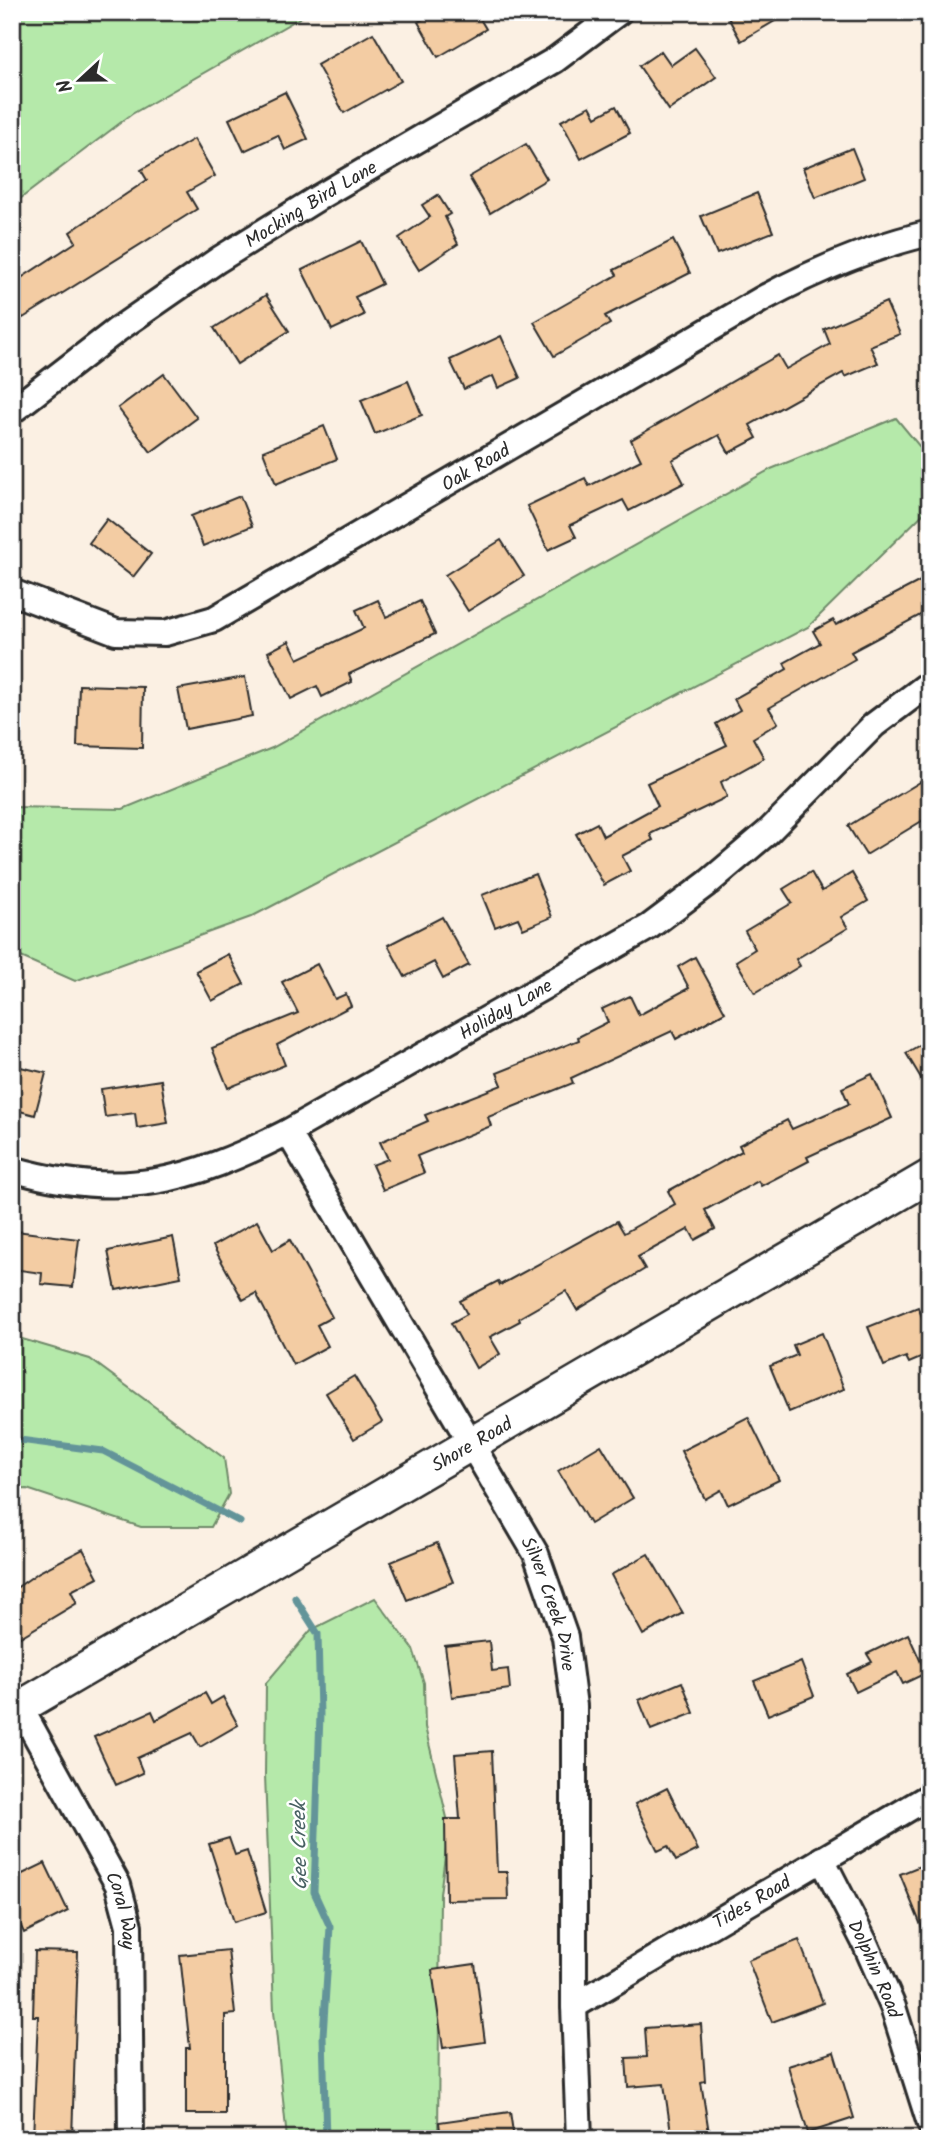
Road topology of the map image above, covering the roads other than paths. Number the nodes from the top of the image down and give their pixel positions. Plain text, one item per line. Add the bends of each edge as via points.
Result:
1 (619, 12) edge
2 (930, 233) edge
3 (12, 411) edge
4 (12, 592) edge
5 (930, 683) edge
6 (288, 1132) junction
7 (12, 1169) edge
8 (930, 1176) edge
9 (471, 1444) junction
10 (16, 1710) edge
11 (930, 1796) edge
12 (822, 1858) junction
13 (574, 2006) junction
14 (930, 2124) edge
15 (131, 2139) edge
16 (579, 2139) edge

1 - 3 street, Mocking Bird Lane via 555,60 218,260
2 - 4 street, Oak Road via 879,245 762,299 214,619 165,633 116,632
5 - 6 street, Holiday Lane via 874,724 768,832 649,927
6 - 7 street, Holiday Lane via 232,1161 187,1176 133,1185 89,1186
6 - 9 street, Silver Creek Drive
8 - 9 street, Shore Road
9 - 10 street, Shore Road
9 - 13 street, Silver Creek Drive via 536,1554 565,1637 574,1706
10 - 15 street, Coral Way via 118,1885 129,1926
11 - 12 street, Tides Road
12 - 13 street, Tides Road
12 - 14 street, Dolphin Road via 892,2007
13 - 16 street, Silver Creek Drive

